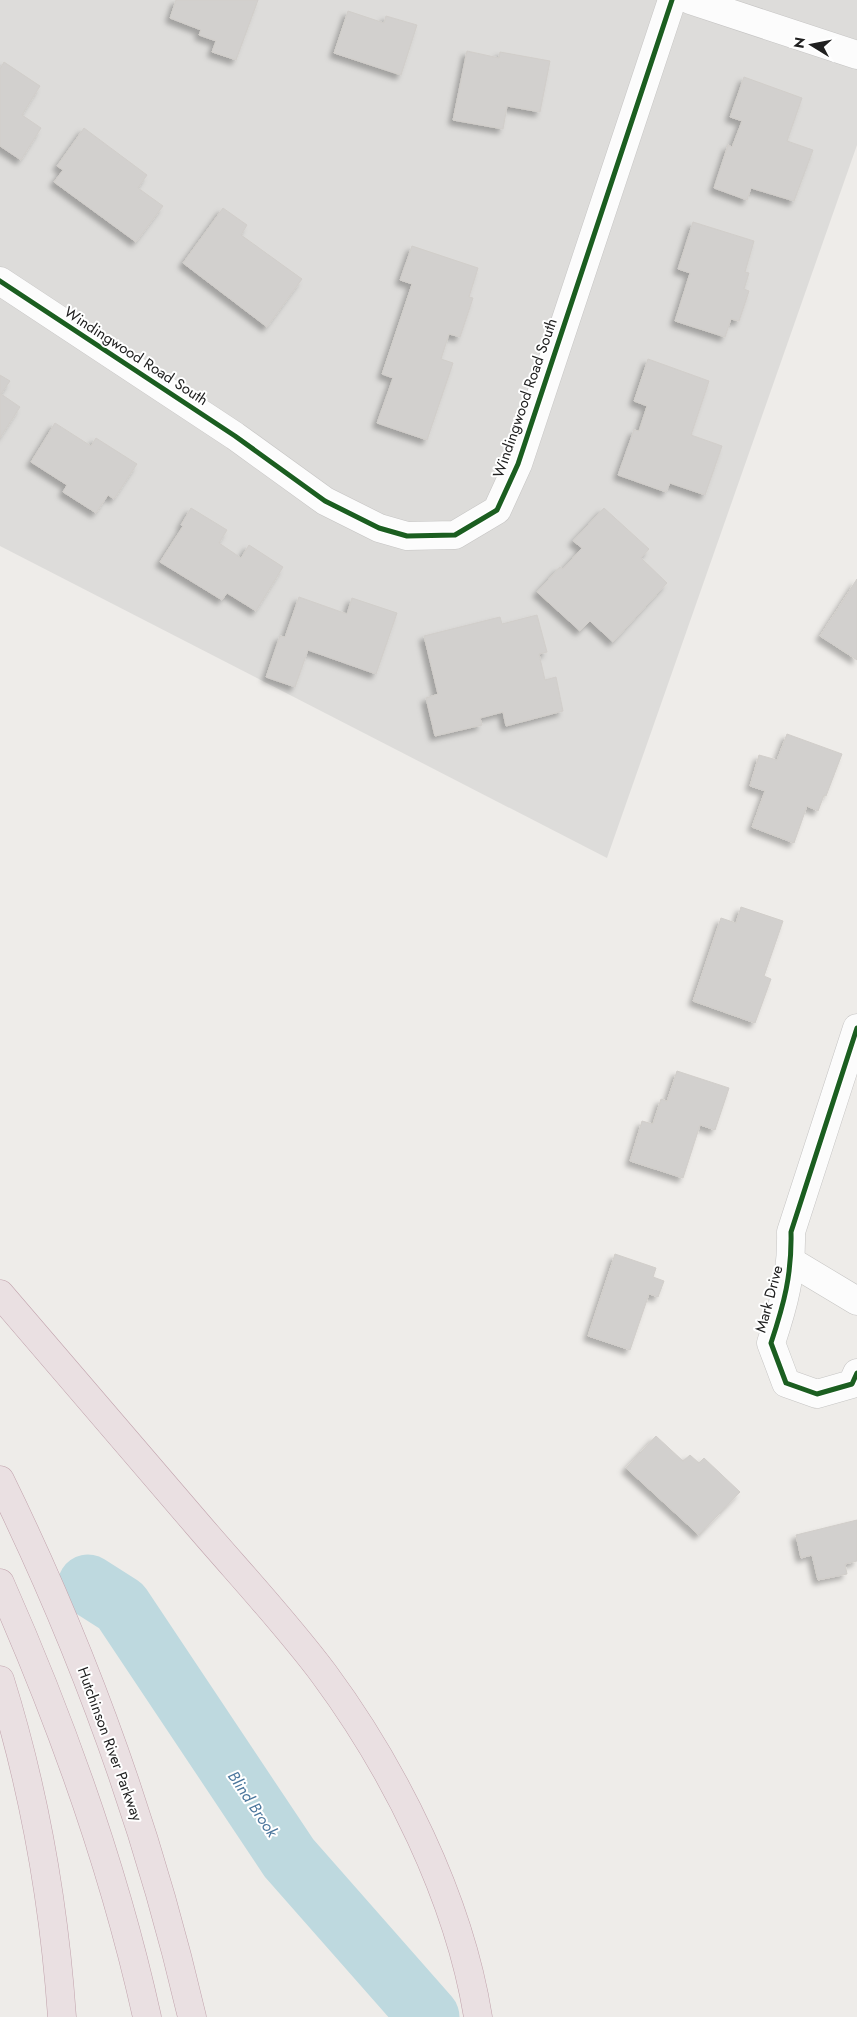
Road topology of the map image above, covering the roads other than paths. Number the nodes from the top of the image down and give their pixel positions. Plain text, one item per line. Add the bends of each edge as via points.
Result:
1 (672, 0) edge
2 (690, 0) edge
3 (857, 55) edge
4 (0, 281) edge
5 (857, 1028) edge
6 (792, 1262) junction
7 (0, 1294) edge
8 (857, 1301) edge
9 (857, 1373) edge
10 (0, 1480) edge
11 (0, 1584) edge
12 (0, 1680) edge
13 (62, 2017) edge
14 (147, 2017) edge
15 (192, 2017) edge
16 (478, 2017) edge

1 - 4 street, Windingwood Road South via 518,464 497,510 455,535 407,536 379,528 326,501 235,436
2 - 3 street
5 - 6 street, Mark Drive via 791,1232
6 - 8 street, Mark Drive
6 - 9 street, Mark Drive via 784,1306 770,1343 786,1383 817,1394 852,1384
7 - 16 highway via 293,1635 369,1740 410,1816 441,1887 461,1947
10 - 15 highway, Hutchinson River Parkway via 59,1609 129,1792 163,1902
11 - 14 highway via 41,1681 90,1812 126,1929
12 - 13 highway via 19,1745 36,1823 51,1913

